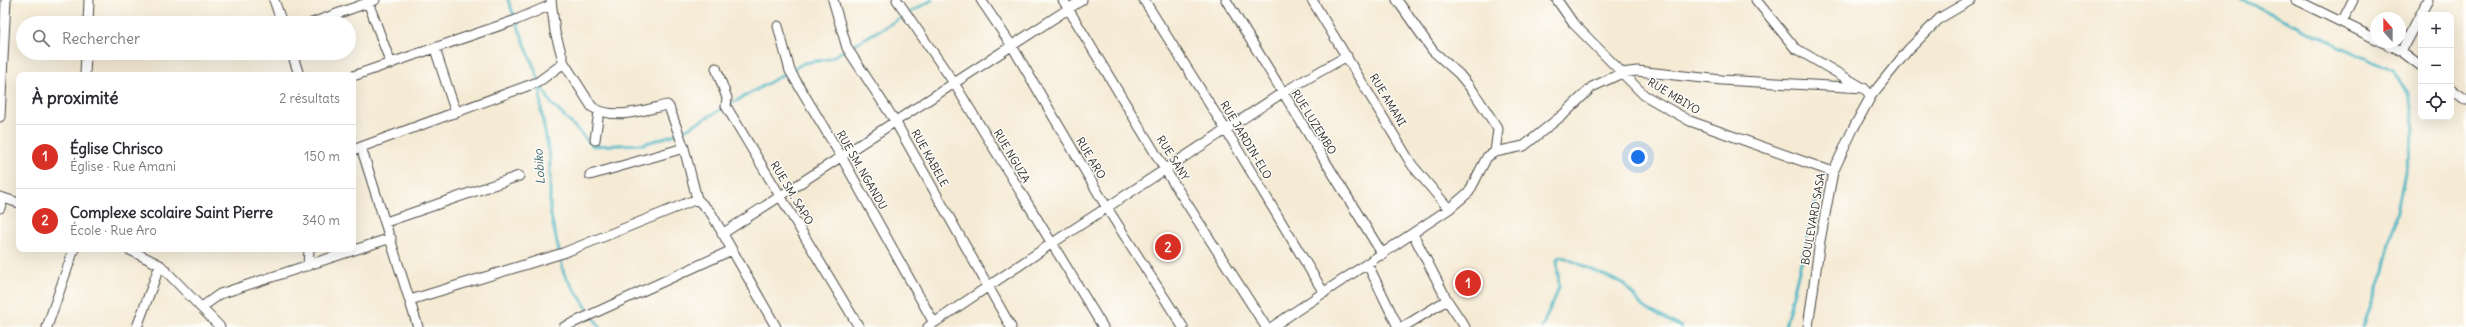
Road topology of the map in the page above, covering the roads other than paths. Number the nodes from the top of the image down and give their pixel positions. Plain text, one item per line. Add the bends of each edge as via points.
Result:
1 (6, 0) edge
2 (89, 0) edge
3 (274, 0) edge
4 (833, 0) edge
5 (897, 0) edge
6 (981, 0) edge
7 (1063, 0) edge
8 (1082, 0) edge
9 (1144, 0) edge
10 (1226, 0) edge
11 (1312, 0) edge
12 (1397, 0) edge
13 (1557, 0) edge
14 (1756, 0) edge
15 (1971, 0) edge
16 (2296, 0) edge
17 (2353, 0) edge
18 (2428, 0) edge
19 (371, 1) edge
20 (551, 3) edge
21 (1068, 9) junction
22 (88, 16) edge
23 (280, 16) edge
24 (331, 16) edge
25 (2342, 22) junction
26 (778, 26) dead end
27 (2370, 36) edge
28 (1012, 46) junction
29 (2395, 48) edge
30 (436, 49) junction
31 (2401, 51) junction
32 (1347, 56) junction
33 (86, 60) edge
34 (294, 60) edge
35 (564, 63) junction
36 (391, 64) junction
37 (2418, 64) edge
38 (716, 68) dead end
39 (85, 72) edge
40 (298, 72) edge
41 (1622, 73) junction
42 (356, 75) edge
43 (954, 83) junction
44 (1864, 88) junction
45 (2454, 91) edge
46 (1282, 94) junction
47 (1871, 96) junction
48 (2466, 100) edge
49 (598, 111) junction
50 (456, 113) junction
51 (0, 117) edge
52 (895, 121) junction
53 (1226, 130) junction
54 (595, 140) dead end
55 (684, 148) junction
56 (357, 149) edge
57 (1495, 152) junction
58 (841, 156) junction
59 (1166, 171) junction
60 (1833, 172) junction
61 (590, 175) dead end
62 (519, 176) dead end
63 (779, 196) junction
64 (2, 197) edge
65 (697, 200) junction
66 (16, 202) edge
67 (0, 208) edge
68 (1107, 208) junction
69 (1449, 209) junction
70 (386, 222) junction
71 (722, 234) junction
72 (1413, 234) junction
73 (391, 238) junction
74 (1051, 244) junction
75 (356, 250) edge
76 (732, 250) junction
77 (73, 252) edge
78 (134, 252) edge
79 (309, 252) edge
80 (350, 252) edge
81 (1383, 255) junction
82 (160, 265) junction
83 (1368, 265) junction
84 (308, 266) junction
85 (987, 286) junction
86 (1324, 293) junction
87 (410, 300) junction
88 (1447, 300) junction
89 (202, 307) junction
90 (931, 325) edge
91 (1277, 326) edge
92 (47, 327) edge
93 (137, 327) edge
94 (220, 327) edge
95 (418, 327) edge
96 (564, 327) edge
97 (776, 327) edge
98 (859, 327) edge
99 (1011, 327) edge
100 (1103, 327) edge
101 (1183, 327) edge
102 (1266, 327) edge
103 (1398, 327) edge
104 (1403, 327) edge
105 (1465, 327) edge
106 (1808, 327) edge

1 - 51 street
2 - 22 street
3 - 23 street
4 - 52 street, RUE KABELE via 847,48
5 - 43 street, RUE NGUZA
6 - 28 street, RUE ARO
7 - 21 street, RUE SANY
8 - 21 street
9 - 53 street, RUE JARDIN-ELO
10 - 46 street, RUE LUZEMBO
11 - 32 street, RUE AMANI
12 - 57 street via 1434,51 1473,91 1498,129
13 - 41 street, RUE MBIYO via 1573,23
14 - 44 street via 1796,48
15 - 47 street, BOULEVARD SASA via 1940,18 1908,50
16 - 25 street
17 - 25 street
18 - 31 street
19 - 24 street
19 - 36 street
20 - 30 street
20 - 35 street via 555,32
21 - 28 street
21 - 59 street, RUE SANY
25 - 27 street
26 - 58 street, RUE SM. NGANDU via 790,71
28 - 43 street
28 - 68 street, RUE ARO
29 - 31 street
30 - 36 street
30 - 50 street
31 - 37 street
32 - 46 street
32 - 69 street, RUE AMANI via 1412,166
33 - 39 street
34 - 40 street
35 - 49 street via 592,107
35 - 50 street via 538,82
36 - 42 street
38 - 63 street, RUE SM. SAPO via 727,98 726,106
41 - 44 street via 1637,71 1722,80
41 - 57 street via 1592,87 1524,146
41 - 60 street, RUE MBIYO via 1644,95 1690,121
43 - 52 street
43 - 74 street, RUE NGUZA
44 - 47 street
45 - 48 street
46 - 53 street
46 - 81 street, RUE LUZEMBO
47 - 60 street, BOULEVARD SASA
49 - 54 street
49 - 55 street via 628,113 667,105 670,107
50 - 56 street
52 - 58 street
52 - 85 street, RUE KABELE
53 - 59 street
53 - 86 street, RUE JARDIN-ELO
55 - 61 street
55 - 65 street
56 - 70 street
57 - 69 street via 1487,158 1468,192
58 - 63 street
58 - 90 street, RUE SM. NGANDU
59 - 68 street
59 - 102 street, RUE SANY
60 - 106 street, BOULEVARD SASA
62 - 70 street
63 - 71 street
63 - 98 street, RUE SM. SAPO
64 - 66 street
64 - 67 street
65 - 71 street via 711,213
65 - 87 street via 563,253
68 - 74 street
68 - 101 street, RUE ARO
69 - 72 street
70 - 73 street
71 - 76 street
72 - 81 street
72 - 88 street
73 - 75 street
73 - 87 street
74 - 85 street
74 - 100 street, RUE NGUZA
76 - 96 street
76 - 97 street
77 - 92 street
78 - 82 street
79 - 84 street
80 - 84 street
81 - 83 street
82 - 89 street
82 - 93 street
83 - 86 street
83 - 103 street
84 - 89 street via 220,294
85 - 90 street
85 - 99 street, RUE KABELE
86 - 91 street
87 - 95 street
88 - 104 street
88 - 105 street
89 - 94 street

